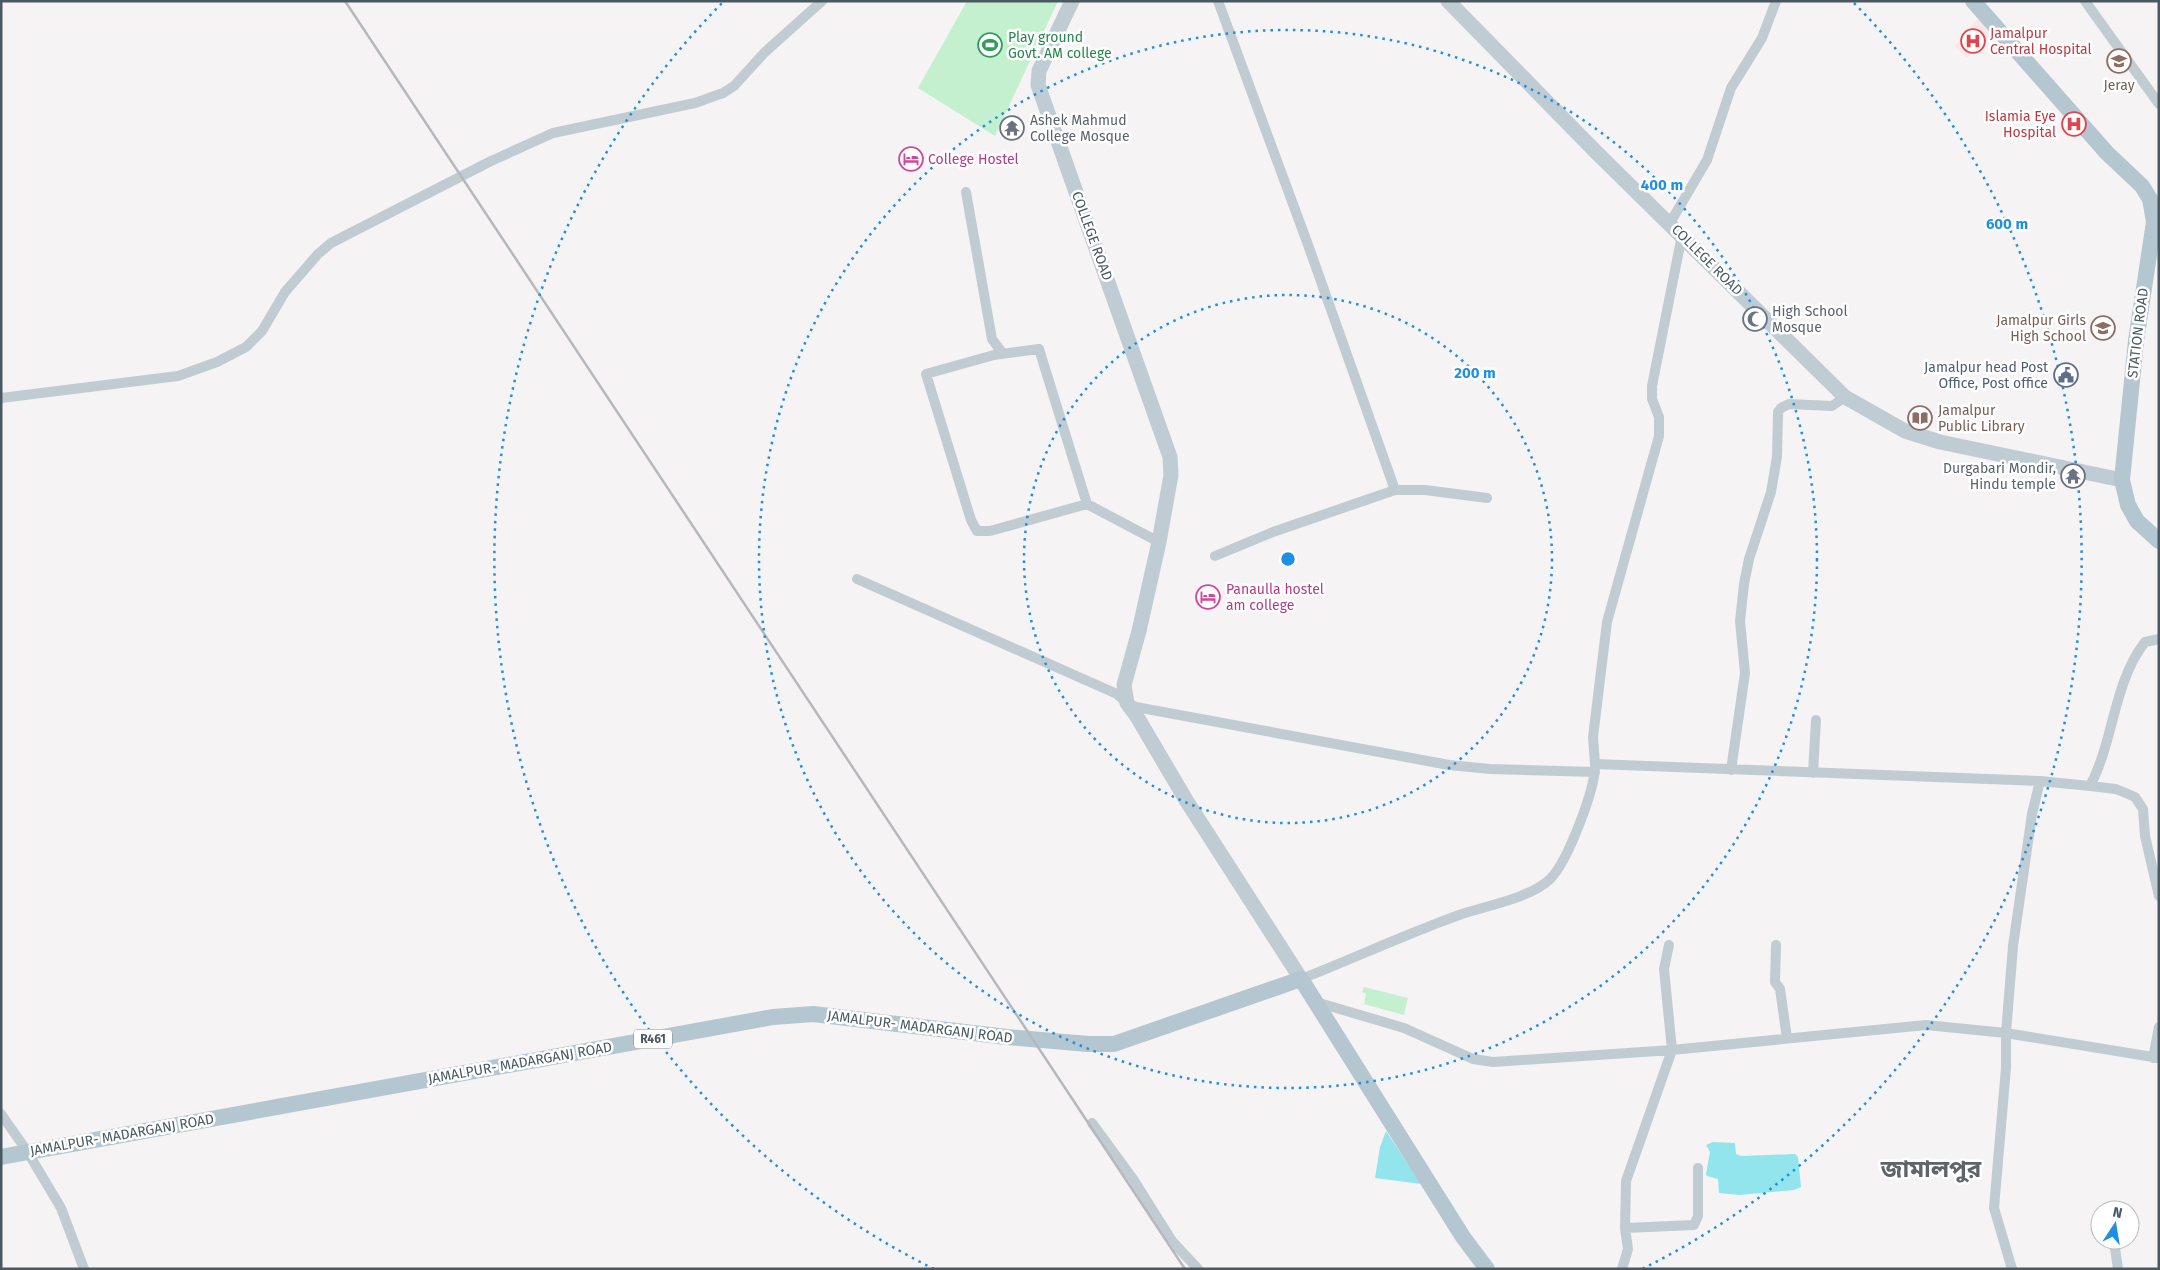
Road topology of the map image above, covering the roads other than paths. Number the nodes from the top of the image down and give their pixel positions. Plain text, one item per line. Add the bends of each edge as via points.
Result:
1 (822, 1) edge
2 (1072, 1) edge
3 (1218, 1) edge
4 (1448, 1) edge
5 (1776, 1) edge
6 (1973, 1) edge
7 (2085, 1) edge
8 (2159, 104) edge
9 (966, 192) dead end
10 (1670, 223) junction
11 (1682, 235) junction
12 (992, 338) junction
13 (1003, 354) junction
14 (984, 358) junction
15 (1845, 396) junction
16 (1, 398) edge
17 (2122, 480) junction
18 (1395, 490) junction
19 (1487, 498) dead end
20 (1087, 504) junction
21 (2159, 541) edge
22 (1159, 542) junction
23 (1216, 556) dead end
24 (857, 579) dead end
25 (2159, 639) edge
26 (1127, 704) junction
27 (1816, 720) dead end
28 (1595, 768) junction
29 (1732, 770) junction
30 (1813, 773) junction
31 (2040, 781) junction
32 (2090, 786) junction
33 (2159, 896) edge
34 (1668, 945) dead end
35 (1776, 945) dead end
36 (1301, 980) junction
37 (1316, 1002) junction
38 (2159, 1027) edge
39 (2006, 1033) junction
40 (1787, 1038) junction
41 (1672, 1050) junction
42 (2156, 1058) edge
43 (1, 1114) edge
44 (1092, 1123) dead end
45 (27, 1152) junction
46 (1, 1157) edge
47 (1698, 1168) dead end
48 (1625, 1228) junction
49 (2115, 1250) edge
50 (84, 1269) edge
51 (1198, 1269) edge
52 (1487, 1269) edge
53 (1622, 1269) edge
54 (2012, 1269) edge
55 (2118, 1269) edge

1 - 16 street via 723,93 695,103 553,134 491,161 338,238 318,254 285,292 262,330 246,347 217,362 178,376
2 - 22 main road, COLLEGE ROAD via 1039,71 1038,84 1170,457 1171,474
3 - 18 street
4 - 10 main road, COLLEGE ROAD
5 - 10 street via 1762,38 1731,88 1708,160
6 - 17 main road, STATION ROAD via 2107,153 2142,186 2150,199 2154,222 2136,341
7 - 8 street
9 - 12 street
10 - 11 main road, COLLEGE ROAD
11 - 15 main road, COLLEGE ROAD
11 - 28 street via 1652,386 1652,399 1659,417 1659,436 1607,622 1593,737
12 - 13 street
12 - 14 street
13 - 14 street
13 - 20 street via 1039,349
14 - 20 street via 926,374 971,520 977,530 990,531
15 - 17 main road, COLLEGE ROAD via 1905,431 1940,442
15 - 29 street via 1832,406 1790,404 1778,412 1777,457 1771,492 1744,584 1740,621 1745,673
17 - 21 main road, STATION ROAD via 2128,505 2137,521
18 - 19 street via 1425,490
18 - 23 street via 1273,532
20 - 22 street
22 - 26 main road, COLLEGE ROAD via 1124,686
24 - 26 street via 1117,694
25 - 32 street via 2145,642 2136,653 2116,704 2100,767
26 - 28 street via 1448,765 1490,769
26 - 36 main road
27 - 30 street
28 - 29 street
28 - 36 street via 1582,817 1551,879 1534,891 1462,914
29 - 30 street
30 - 31 street
31 - 32 street
31 - 39 street via 2012,946
32 - 33 street via 2116,789 2135,797 2143,809 2145,836
34 - 41 street via 1664,969
35 - 40 street via 1775,982 1780,989
36 - 37 main road
36 - 45 main road, JAMALPUR- MADARGANJ ROAD / R461 via 1114,1044 1007,1037 813,1014 774,1017
37 - 41 street via 1404,1028 1473,1059 1493,1062
37 - 52 main road via 1463,1237
38 - 42 street
39 - 40 street via 1926,1025
39 - 42 street
39 - 54 street via 1994,1208
40 - 41 street
41 - 48 street via 1626,1181
43 - 45 street
44 - 51 street via 1133,1179 1172,1241
45 - 46 main road, JAMALPUR- MADARGANJ ROAD / R461
45 - 50 street via 61,1208
47 - 48 street via 1698,1216 1694,1225
48 - 53 street via 1628,1250
49 - 55 street

